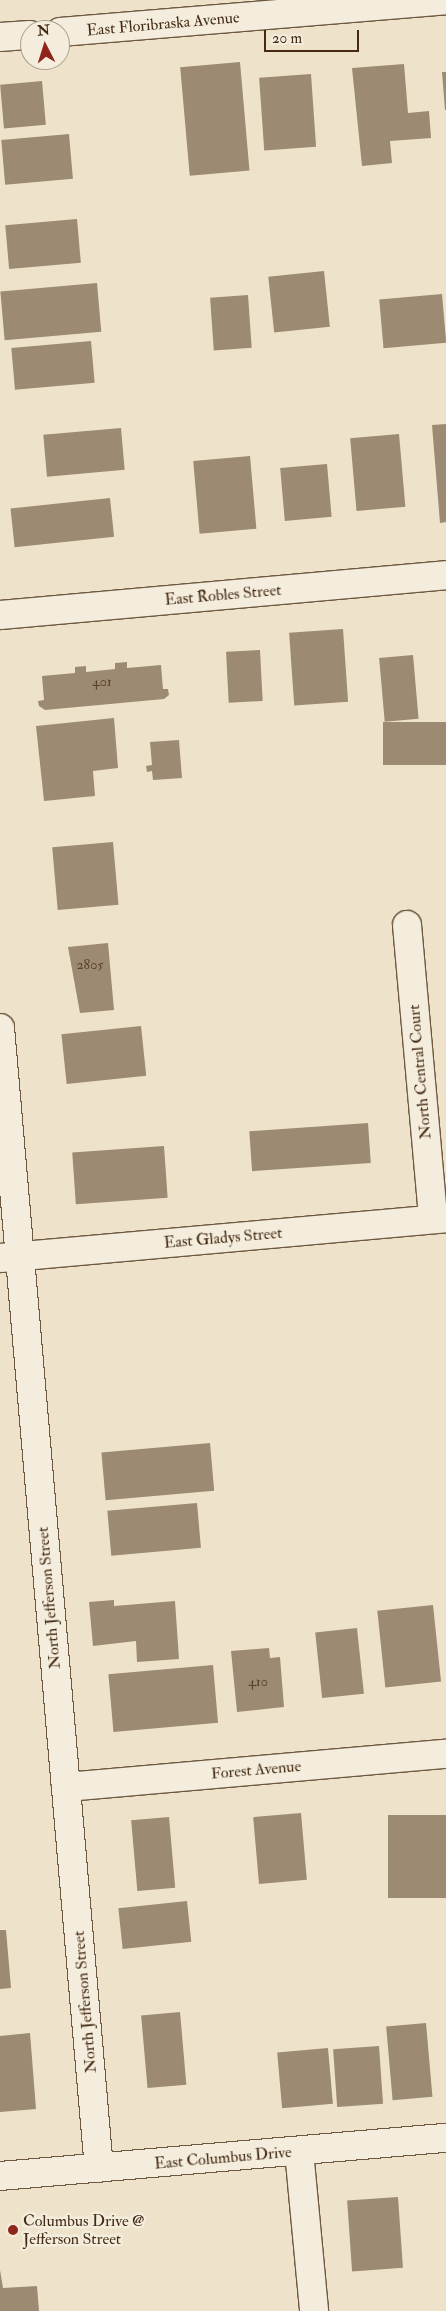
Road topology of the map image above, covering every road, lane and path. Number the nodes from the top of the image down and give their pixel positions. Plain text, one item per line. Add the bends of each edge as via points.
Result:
1 (446, 0) edge
2 (70, 31) edge
3 (20, 36) edge
4 (0, 38) edge
5 (446, 575) edge
6 (0, 615) edge
7 (407, 925) dead end
8 (0, 1028) edge
9 (440, 1218) edge
10 (10, 1257) edge
11 (446, 1754) edge
12 (66, 1787) junction
13 (446, 2138) edge
14 (299, 2151) junction
15 (99, 2168) junction
16 (0, 2176) edge
17 (314, 2311) edge

1 - 2 street, East Floribraska Avenue
3 - 4 street
5 - 6 street, East Robles Street
7 - 9 street, North Central Court
8 - 10 street, North Jefferson Street
9 - 10 street, East Gladys Street
10 - 12 street, North Jefferson Street
11 - 12 street, Forest Avenue
12 - 15 street, North Jefferson Street
13 - 14 street, East Columbus Drive
14 - 15 street, East Columbus Drive
14 - 17 street
15 - 16 street, East Columbus Drive

